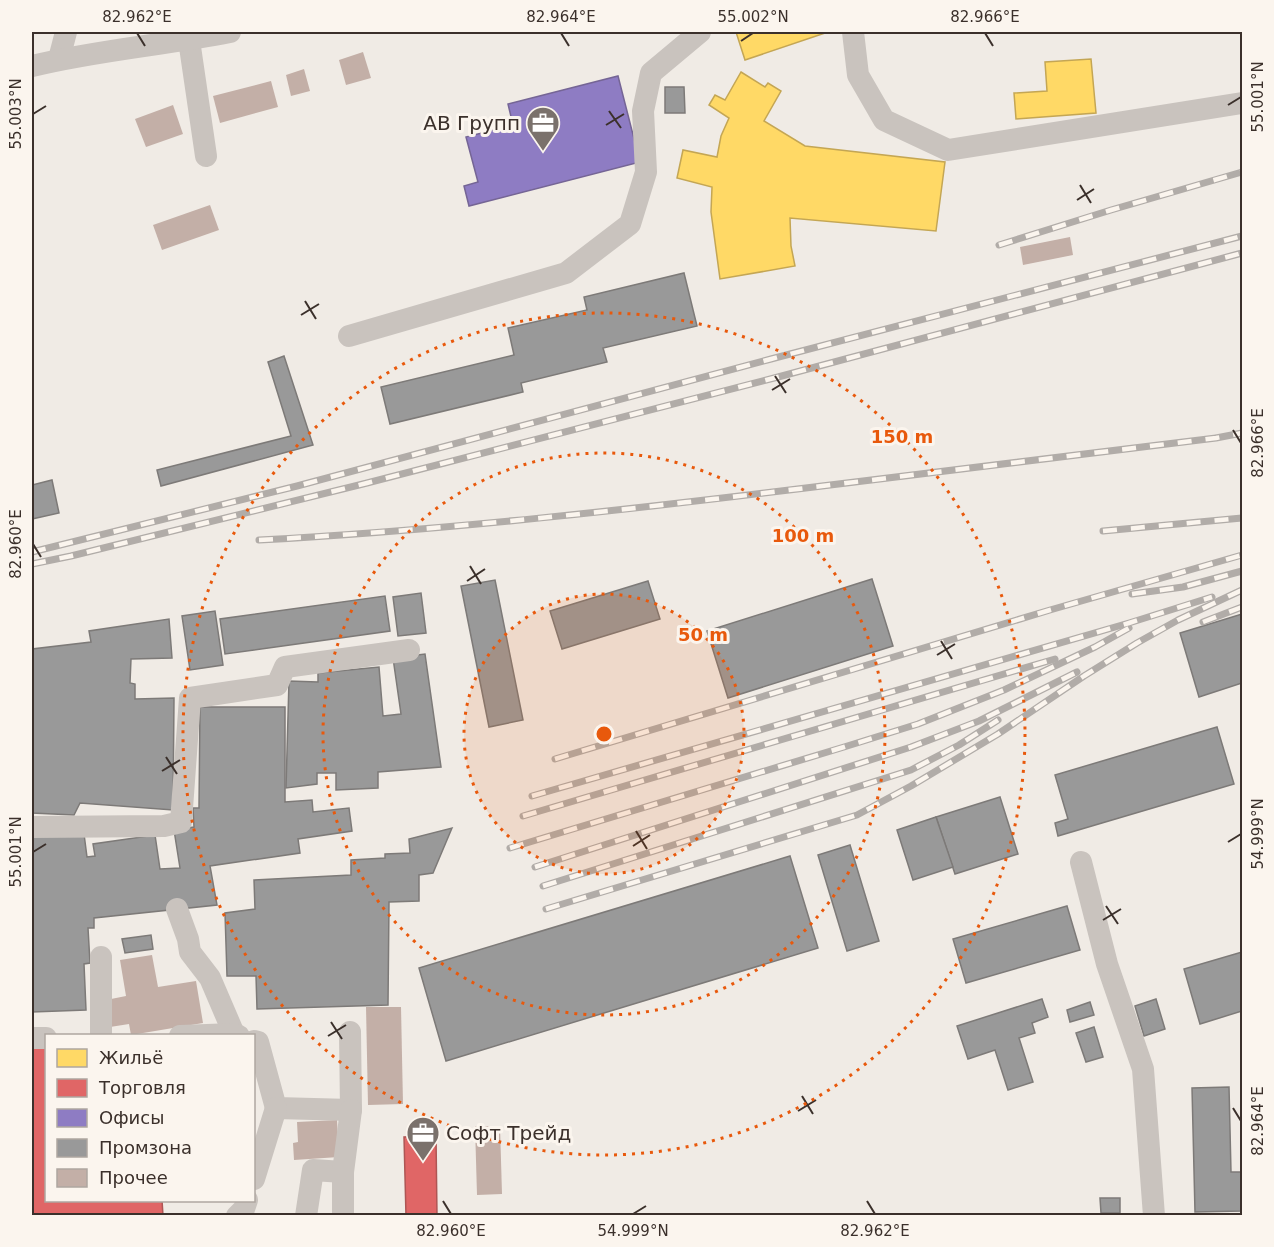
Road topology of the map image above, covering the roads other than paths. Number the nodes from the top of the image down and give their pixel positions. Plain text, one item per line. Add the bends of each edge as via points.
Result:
1 (66, 32) edge
2 (230, 32) edge
3 (700, 32) edge
4 (853, 32) edge
5 (189, 40) junction
6 (59, 59) junction
7 (32, 66) edge
8 (1242, 103) edge
9 (206, 156) dead end
10 (349, 336) dead end
11 (408, 650) dead end
12 (32, 827) edge
13 (1081, 862) dead end
14 (177, 909) dead end
15 (101, 957) dead end
16 (350, 1032) dead end
17 (101, 1034) edge
18 (240, 1034) edge
19 (255, 1041) edge
20 (276, 1108) junction
21 (351, 1110) junction
22 (343, 1172) junction
23 (255, 1176) edge
24 (246, 1202) edge
25 (237, 1215) edge
26 (306, 1215) edge
27 (343, 1215) edge
28 (1155, 1215) edge

1 - 6 street
2 - 5 street
3 - 10 street via 651,73 643,111 646,172 630,224 566,273
4 - 8 street via 858,75 885,120 948,150
5 - 6 street
5 - 9 street
6 - 7 street
11 - 12 street via 285,667 277,685 190,698 181,822 164,826
13 - 28 street via 1107,964 1143,1069
14 - 18 street via 190,952 210,978
15 - 17 street
16 - 21 street
19 - 20 street
20 - 21 street
20 - 23 street
21 - 22 street
22 - 26 street via 313,1170
22 - 27 street
24 - 25 street

